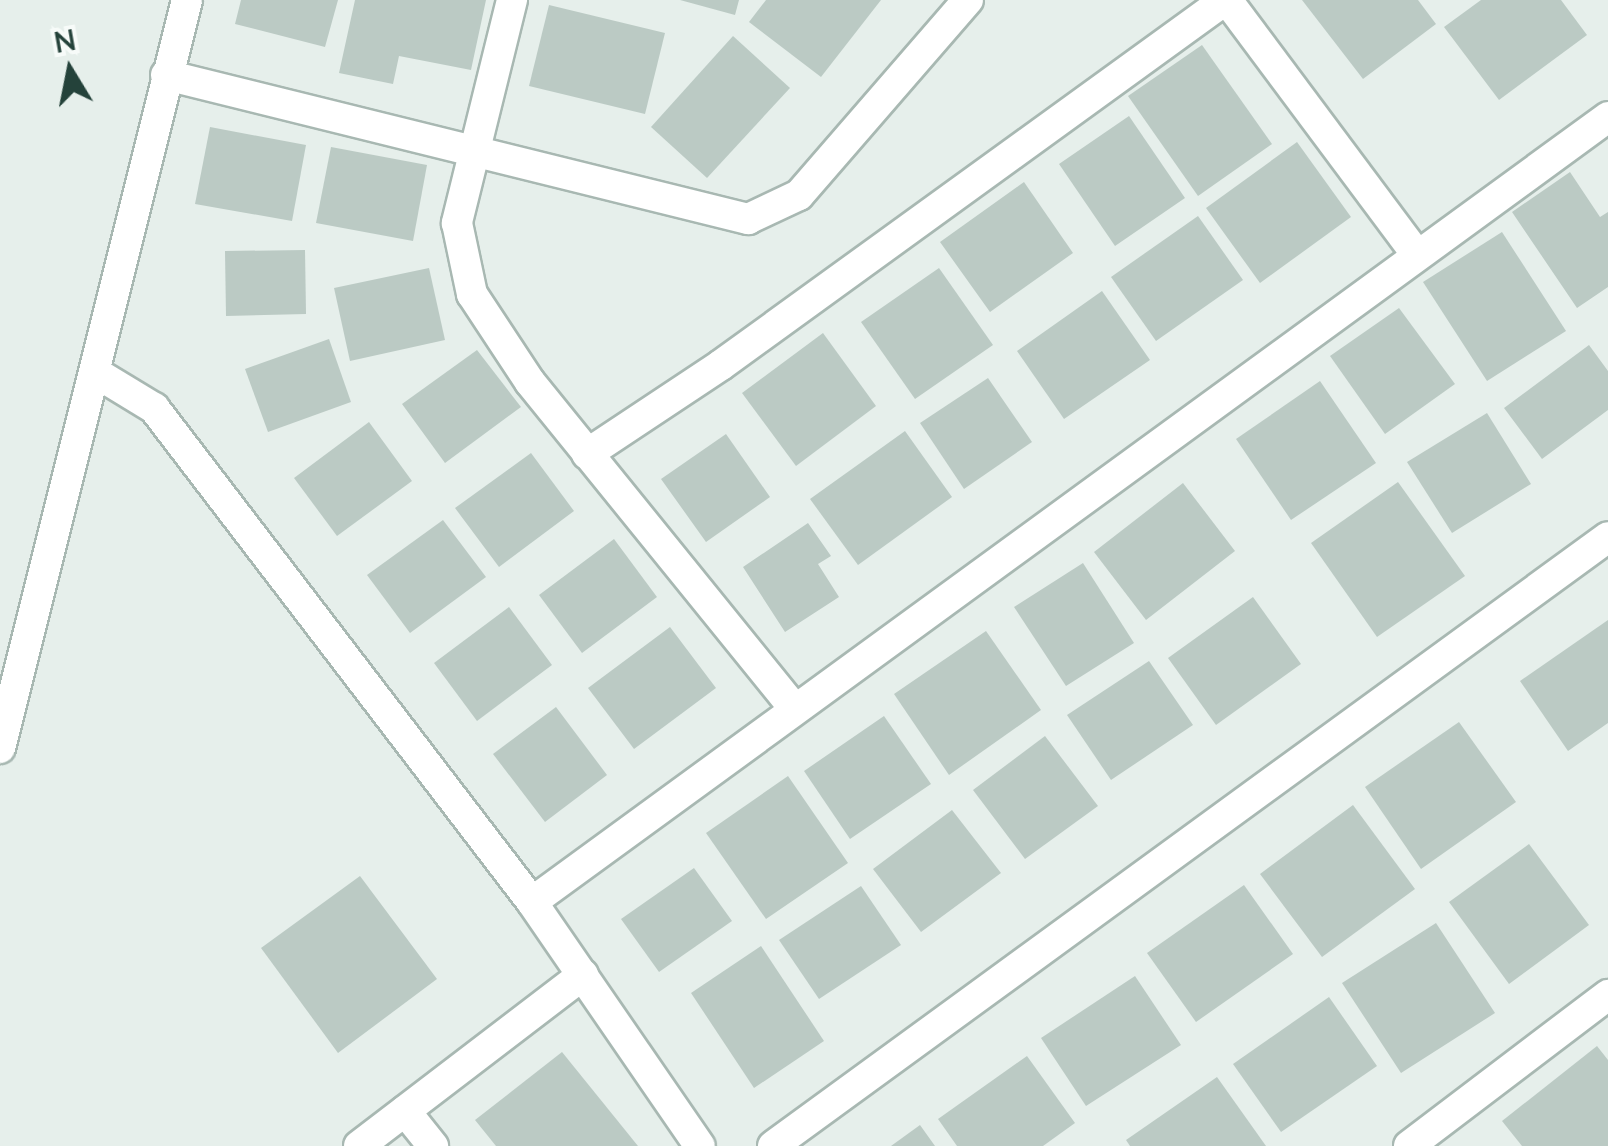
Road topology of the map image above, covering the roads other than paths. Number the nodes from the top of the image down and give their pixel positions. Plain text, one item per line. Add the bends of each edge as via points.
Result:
1 (187, 0) edge
2 (512, 0) edge
3 (968, 0) edge
4 (1226, 0) edge
5 (166, 76) junction
6 (1608, 116) edge
7 (472, 151) junction
8 (1416, 252) junction
9 (98, 374) junction
10 (588, 454) junction
11 (1608, 536) edge
12 (793, 707) junction
13 (0, 748) edge
14 (532, 902) junction
15 (582, 975) junction
16 (1608, 995) edge
17 (405, 1110) junction
18 (359, 1146) edge
19 (434, 1146) edge
20 (700, 1146) edge
21 (773, 1146) edge
22 (1409, 1146) edge

1 - 5 street
2 - 7 street via 492,97
3 - 7 street via 799,195 748,219
4 - 8 street
4 - 10 street
5 - 7 street
5 - 9 street
6 - 8 street
7 - 10 street via 457,222 472,294
8 - 12 street via 1174,439
9 - 13 street
9 - 14 street via 154,408
10 - 12 street
11 - 21 street
12 - 14 street
14 - 15 street
15 - 17 street
15 - 20 street
16 - 22 street
17 - 18 street
17 - 19 street

